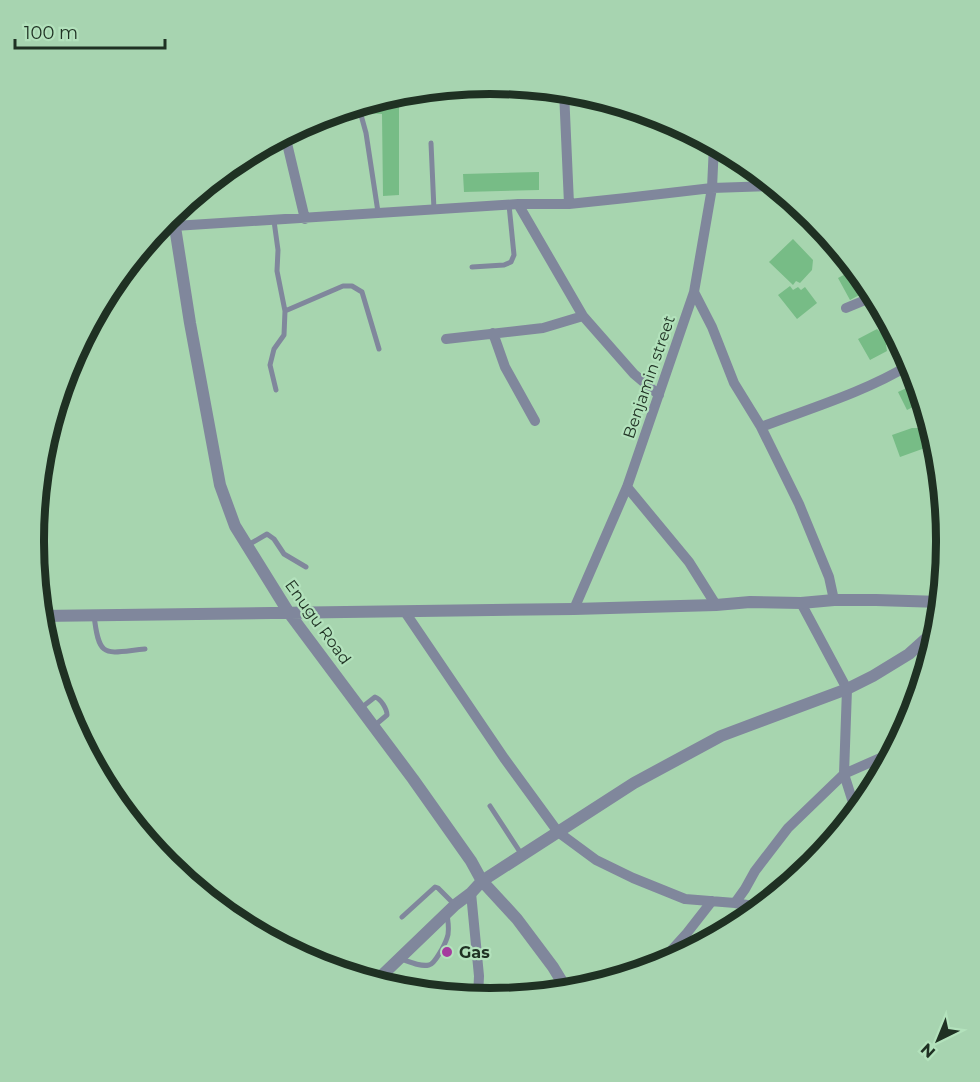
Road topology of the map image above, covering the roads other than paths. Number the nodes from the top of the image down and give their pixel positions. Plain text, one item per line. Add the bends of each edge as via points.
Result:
1 (564, 101) edge
2 (361, 115) dead end
3 (431, 143) dead end
4 (287, 144) edge
5 (714, 154) edge
6 (761, 186) edge
7 (712, 188) junction
8 (569, 204) junction
9 (514, 205) junction
10 (434, 210) junction
11 (378, 214) junction
12 (305, 219) junction
13 (274, 221) junction
14 (175, 224) edge
15 (172, 227) edge
16 (176, 227) junction
17 (472, 267) dead end
18 (694, 292) junction
19 (865, 300) edge
20 (846, 308) dead end
21 (285, 311) junction
22 (583, 316) junction
23 (494, 333) junction
24 (446, 339) dead end
25 (379, 349) dead end
26 (903, 369) edge
27 (276, 390) dead end
28 (659, 395) junction
29 (535, 421) dead end
30 (761, 427) junction
31 (627, 487) junction
32 (247, 546) junction
33 (306, 567) dead end
34 (834, 600) junction
35 (933, 602) edge
36 (801, 603) junction
37 (716, 605) junction
38 (573, 609) junction
39 (405, 612) junction
40 (289, 613) junction
41 (50, 615) edge
42 (94, 615) junction
43 (925, 639) edge
44 (145, 650) dead end
45 (847, 689) junction
46 (360, 708) junction
47 (374, 726) junction
48 (880, 758) edge
49 (844, 774) junction
50 (853, 801) edge
51 (490, 806) dead end
52 (558, 832) junction
53 (522, 855) junction
54 (482, 881) junction
55 (471, 893) junction
56 (712, 901) junction
57 (735, 903) junction
58 (747, 906) edge
59 (451, 909) junction
60 (402, 917) dead end
61 (674, 948) edge
62 (400, 958) junction
63 (383, 974) edge
64 (562, 982) edge
65 (478, 988) edge

1 - 8 street
2 - 11 lane
3 - 10 lane
4 - 12 street
5 - 7 street, Benjamin street
6 - 7 street
7 - 8 street
7 - 18 street, Benjamin street
8 - 9 street
9 - 10 street
9 - 17 lane via 511,262 504,266
9 - 22 street
10 - 11 street
11 - 12 street
12 - 13 street
13 - 16 street
13 - 21 lane via 277,271
14 - 16 street, Enugu Road
15 - 16 street
16 - 32 street, Enugu Road via 220,485 234,526
18 - 28 street, Benjamin street
18 - 30 street via 734,383
19 - 20 street
21 - 25 lane via 342,286 352,286 362,292
21 - 27 lane via 284,335 274,349 270,365
22 - 23 street via 543,328
22 - 28 street via 634,374
23 - 24 street
23 - 29 street via 505,367
26 - 30 street
28 - 31 street, Benjamin street
30 - 34 street via 799,504
31 - 37 street via 689,562
31 - 38 street, Benjamin street
32 - 33 lane via 267,534 284,554
32 - 40 street, Enugu Road
34 - 35 street
34 - 36 street
36 - 37 street
36 - 45 street
37 - 38 street
38 - 39 street
39 - 40 street
39 - 52 street
40 - 42 street
40 - 46 street, Enugu Road
41 - 42 street
42 - 44 lane via 101,647 110,653
43 - 45 street via 909,654
45 - 49 street
45 - 52 street via 722,736 634,783
46 - 47 street, Enugu Road
46 - 47 lane via 375,697 379,699 387,715
47 - 54 street, Enugu Road
48 - 49 street
49 - 50 street
49 - 57 street via 788,828
51 - 53 lane
52 - 53 street
52 - 56 street via 596,860 633,878 685,899
53 - 54 street
54 - 55 street
54 - 64 street, Enugu Road via 518,919
55 - 59 street
55 - 65 street
56 - 57 street
56 - 61 street
57 - 58 street
59 - 60 lane via 435,887
59 - 62 street
59 - 62 lane via 448,937 434,963 427,966
62 - 63 street

